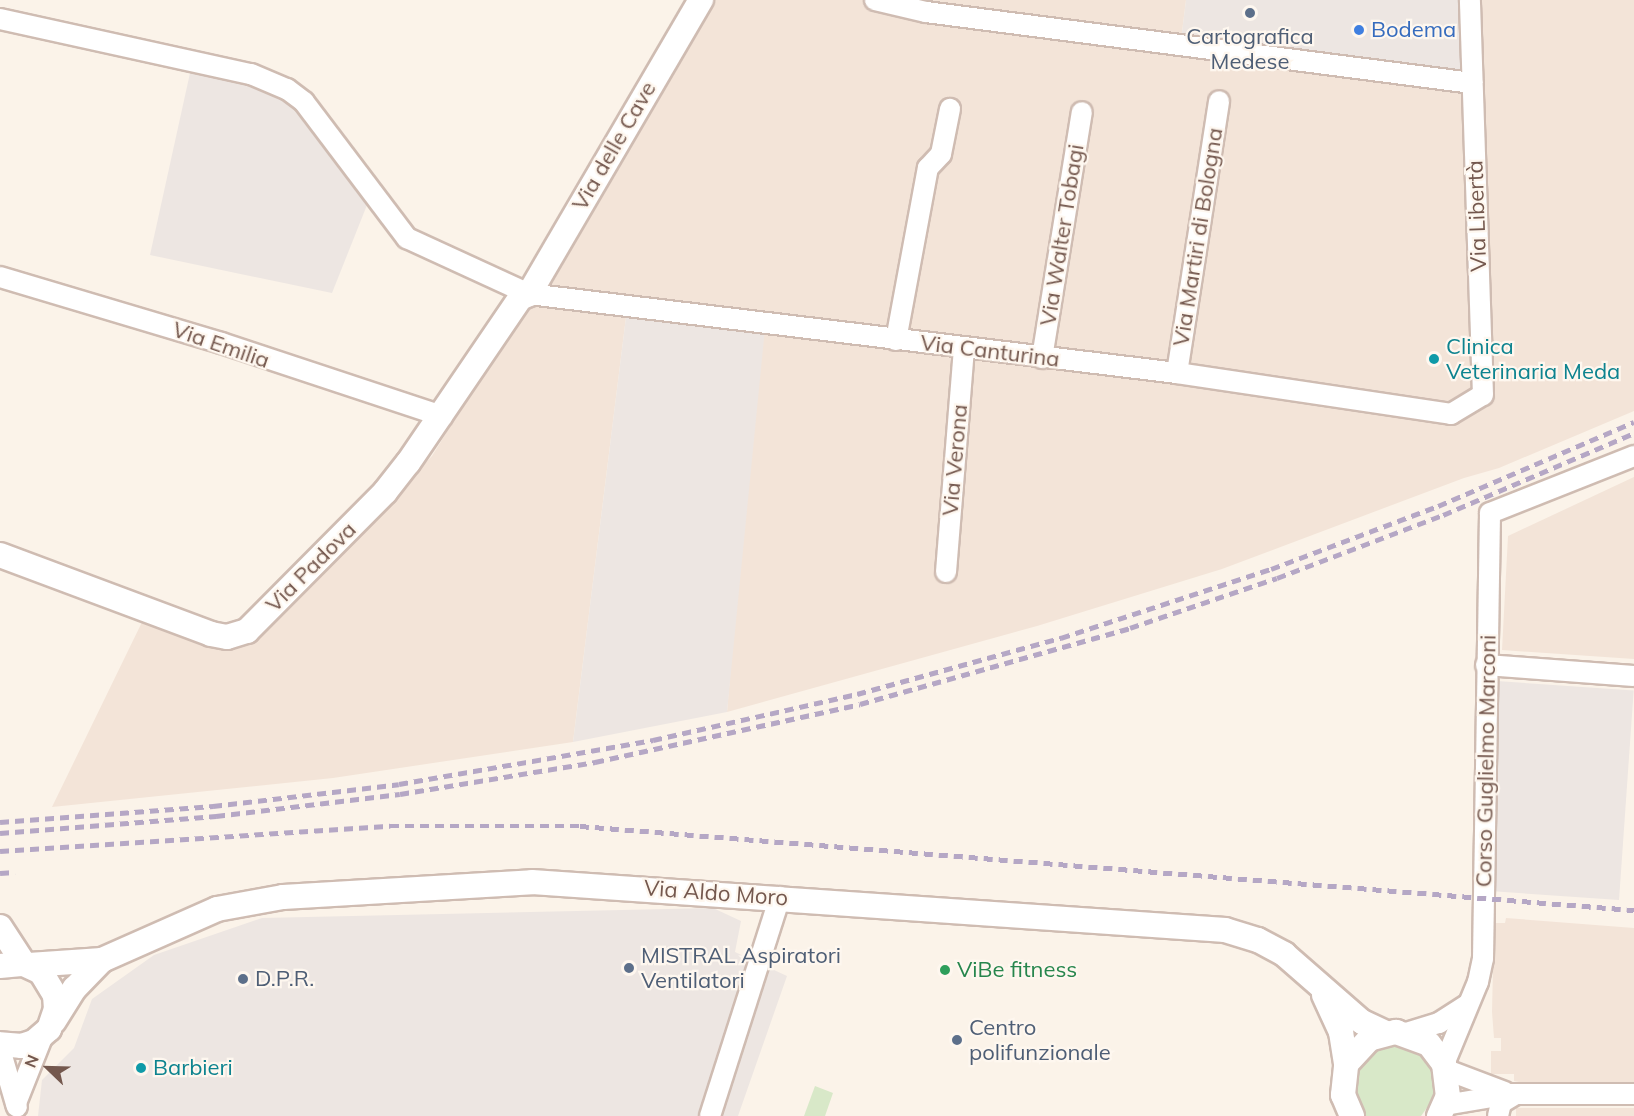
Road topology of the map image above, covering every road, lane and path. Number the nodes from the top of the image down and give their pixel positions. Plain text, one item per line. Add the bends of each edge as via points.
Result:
1 (701, 0) edge
2 (875, 0) edge
3 (1470, 0) edge
4 (0, 19) edge
5 (1472, 83) junction
6 (1219, 101) dead end
7 (950, 109) dead end
8 (1082, 112) dead end
9 (0, 277) edge
10 (529, 294) junction
11 (896, 340) junction
12 (964, 349) junction
13 (1042, 358) junction
14 (1177, 373) junction
15 (1451, 414) joint
16 (442, 416) junction
17 (1634, 456) edge
18 (0, 555) edge
19 (0, 562) edge
20 (28, 566) junction
21 (946, 572) dead end
22 (1486, 665) junction
23 (1634, 676) edge
24 (780, 897) junction
25 (0, 927) edge
26 (102, 960) junction
27 (17, 965) edge
28 (1321, 990) junction
29 (1467, 1005) junction
30 (48, 1029) junction
31 (1396, 1033) junction
32 (0, 1047) edge
33 (1346, 1064) junction
34 (1446, 1067) junction
35 (1513, 1094) junction
36 (1634, 1094) edge
37 (17, 1110) edge
38 (1445, 1112) edge
39 (710, 1116) edge
40 (1352, 1116) edge
41 (1498, 1116) edge

1 - 10 street, Via delle Cave
2 - 5 street via 926,12
3 - 5 street, Via Libertà
4 - 10 street, Via Canturina via 251,74 287,89 304,102 407,238
5 - 15 street, Via Libertà via 1483,395
6 - 14 street, Via Martiri di Bologna
7 - 11 street via 941,154 928,168
8 - 13 street, Via Walter Tobagi
9 - 16 street, Via Emilia via 226,344 254,357
10 - 11 street, Via Canturina
10 - 16 street, Via Padova via 520,298
11 - 12 street, Via Canturina
12 - 13 street, Via Canturina
12 - 21 street, Via Verona
13 - 14 street, Via Canturina
14 - 15 street, Via Canturina
16 - 20 street, Via Padova via 385,492 241,634 211,634
17 - 22 street, Corso Guglielmo Marconi via 1490,513
18 - 20 street, Via Padova
19 - 20 street
22 - 23 street
22 - 29 street, Corso Guglielmo Marconi via 1483,959
24 - 26 street, Via Aldo Moro via 532,882 283,897 217,909
24 - 28 street, Via Aldo Moro via 1225,930 1258,940 1284,954
24 - 39 street
25 - 27 street
26 - 27 street, Via Aldo Moro
26 - 30 street, Via Aldo Moro via 75,988
27 - 30 street via 45,977 55,995
28 - 31 street, Via Aldo Moro via 1362,1022
28 - 33 street, Via Aldo Moro via 1341,1032
29 - 31 street via 1439,1023
29 - 34 street, Corso Guglielmo Marconi
30 - 32 street via 22,1046
30 - 37 street
31 - 33 street via 1355,1049
31 - 34 street, Via Aldo Moro via 1429,1044
32 - 37 street
33 - 40 street, Via Aldo Moro via 1342,1095
34 - 35 street
34 - 38 street
35 - 36 street
35 - 38 street
35 - 41 street via 1501,1103

